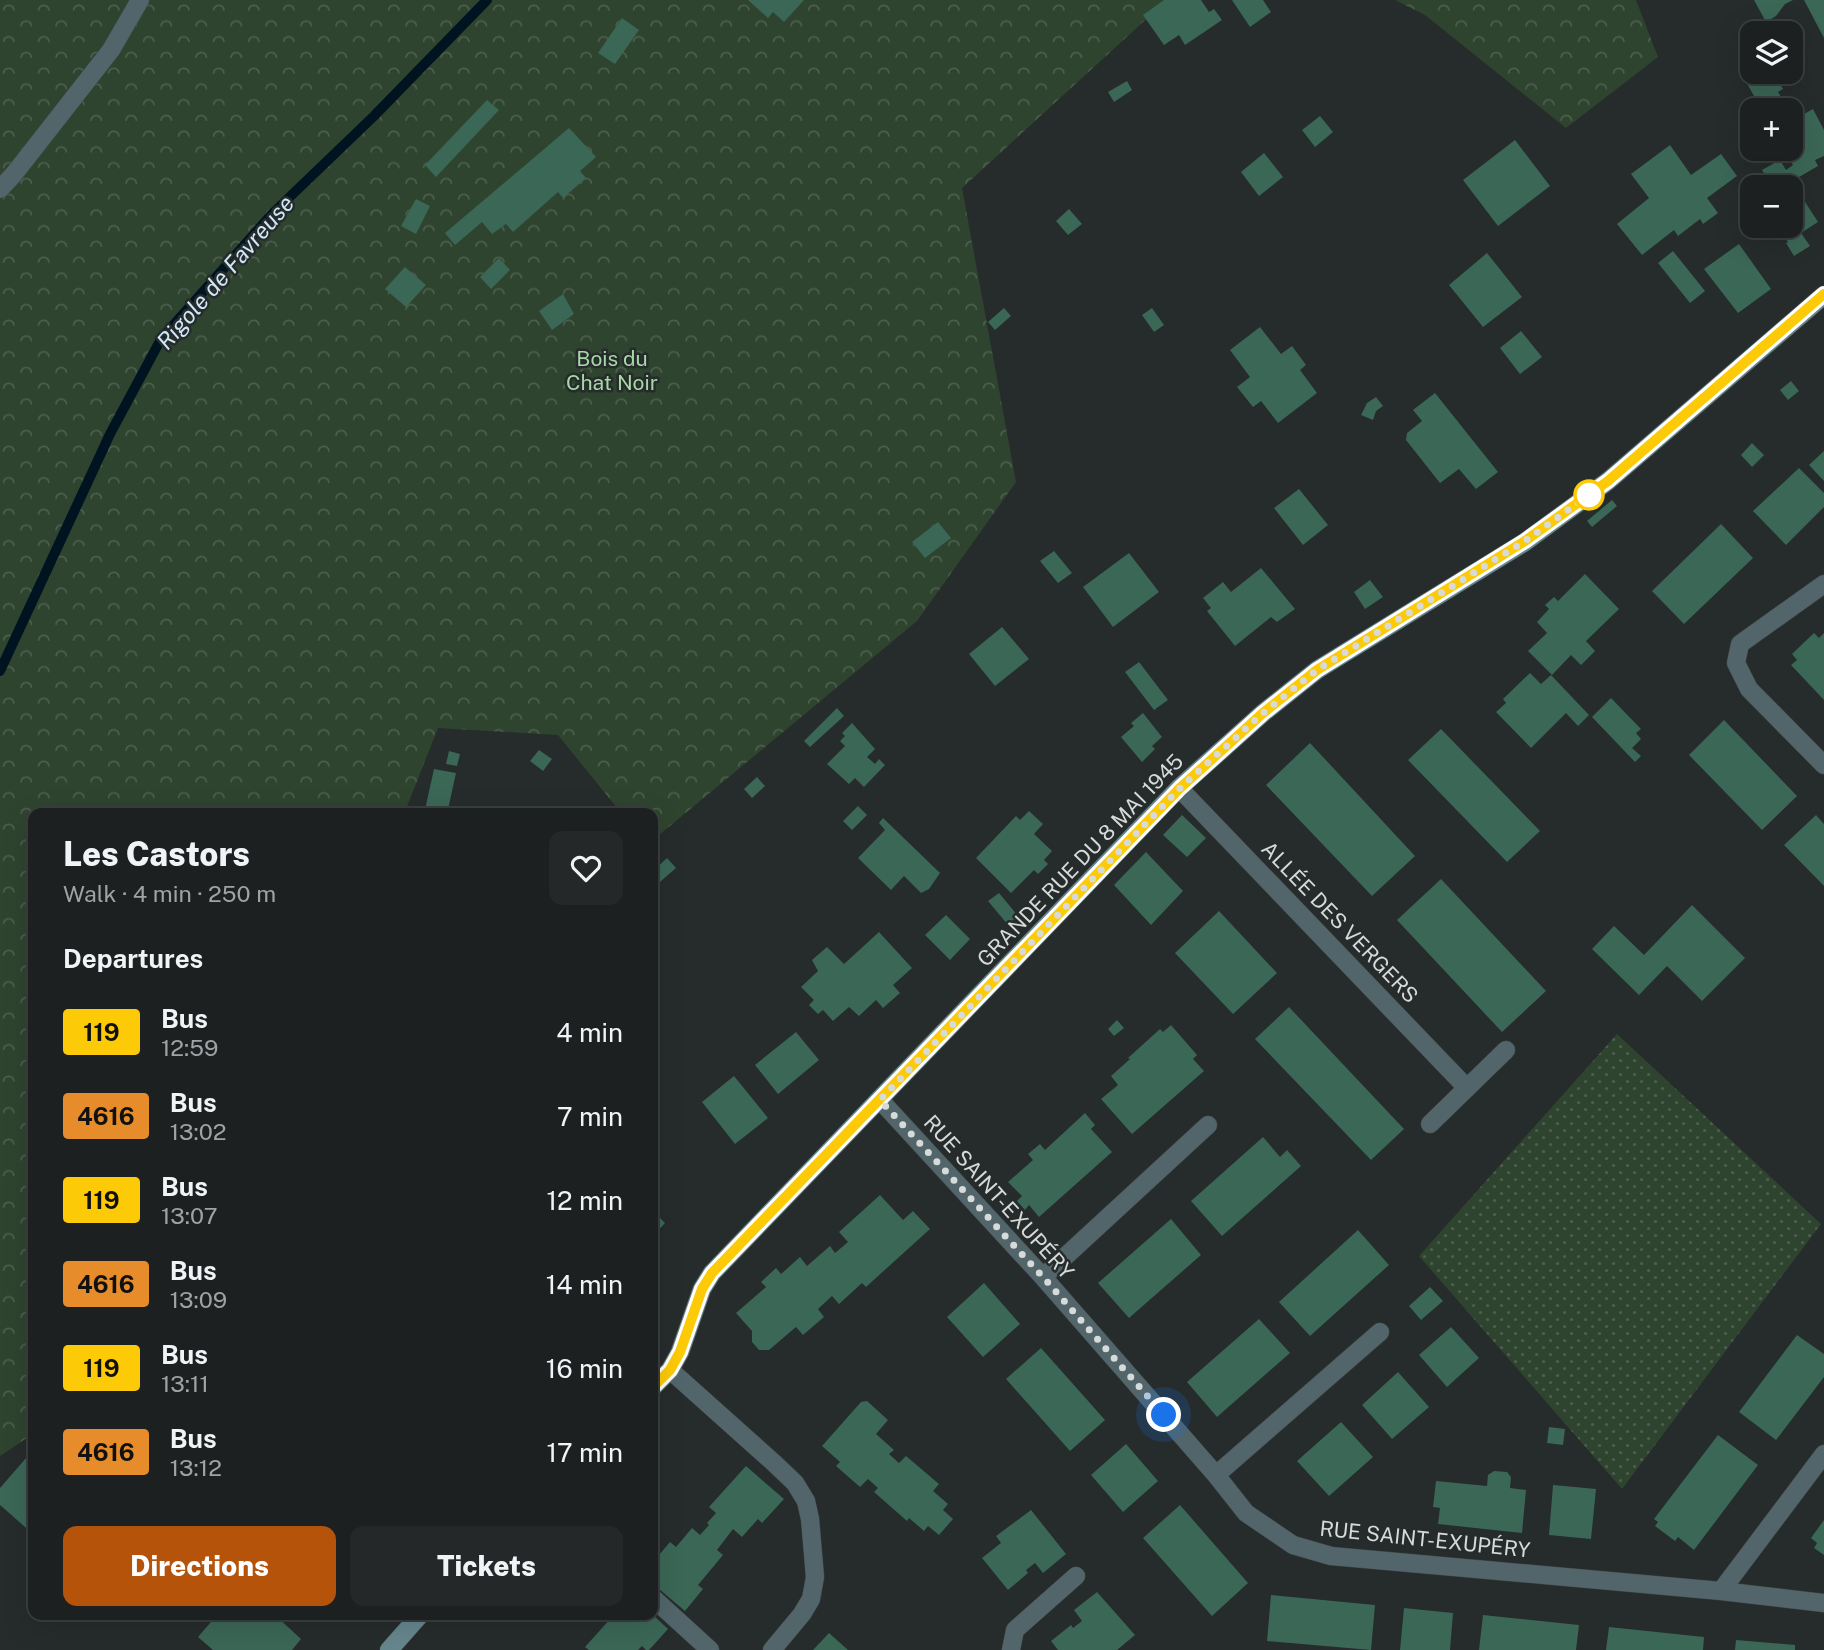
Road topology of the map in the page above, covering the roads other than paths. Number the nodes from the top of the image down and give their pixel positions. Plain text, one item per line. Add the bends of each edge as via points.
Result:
1 (140, 0) edge
2 (0, 188) edge
3 (1824, 295) edge
4 (1824, 584) edge
5 (1824, 765) edge
6 (1180, 788) junction
7 (1506, 1050) dead end
8 (1467, 1088) junction
9 (880, 1100) junction
10 (1430, 1124) dead end
11 (1208, 1125) dead end
12 (1043, 1277) junction
13 (1380, 1332) dead end
14 (670, 1370) junction
15 (658, 1382) edge
16 (1824, 1454) edge
17 (1216, 1475) junction
18 (1076, 1576) dead end
19 (1721, 1591) junction
20 (1824, 1602) edge
21 (658, 1603) edge
22 (416, 1620) edge
23 (389, 1650) edge
24 (710, 1650) edge
25 (772, 1650) edge
26 (1011, 1650) edge

1 - 2 street via 111,50
3 - 6 main road, GRANDE RUE DU 8 MAI 1945 via 1608,481 1525,541 1317,670
4 - 5 street via 1740,644 1736,663 1749,689
6 - 8 street, ALLÉE DES VERGERS
6 - 9 main road, GRANDE RUE DU 8 MAI 1945
7 - 8 street
8 - 10 street
9 - 12 street, RUE SAINT-EXUPÉRY
9 - 14 main road, GRANDE RUE DU 8 MAI 1945 via 712,1273
11 - 12 street
12 - 17 street, RUE SAINT-EXUPÉRY
13 - 17 street
14 - 15 main road, GRANDE RUE DU 8 MAI 1945
14 - 25 street via 795,1483 806,1501 815,1577 811,1599
16 - 19 street
17 - 19 street, RUE SAINT-EXUPÉRY via 1247,1513 1293,1545 1331,1556
18 - 26 street via 1015,1630
19 - 20 street, RUE SAINT-EXUPÉRY
21 - 24 street
22 - 23 main road

